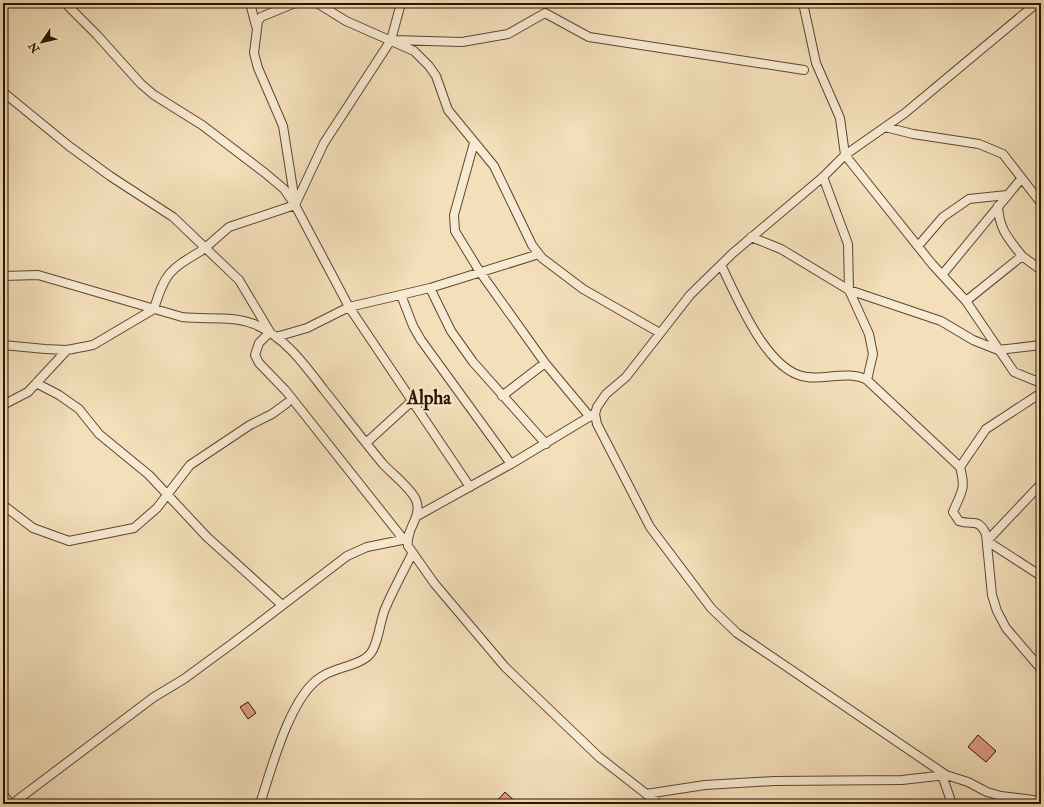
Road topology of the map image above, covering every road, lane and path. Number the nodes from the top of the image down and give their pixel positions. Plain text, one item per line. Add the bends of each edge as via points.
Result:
1 (65, 3) edge
2 (250, 3) edge
3 (295, 3) edge
4 (317, 3) edge
5 (401, 3) edge
6 (803, 3) edge
7 (1037, 3) edge
8 (256, 26) junction
9 (391, 40) junction
10 (804, 70) dead end
11 (3, 92) edge
12 (885, 127) junction
13 (474, 143) junction
14 (845, 155) junction
15 (823, 177) junction
16 (1021, 179) junction
17 (1007, 195) junction
18 (1041, 203) edge
19 (295, 205) junction
20 (998, 206) junction
21 (751, 238) junction
22 (918, 246) junction
23 (203, 249) junction
24 (539, 254) junction
25 (1022, 256) junction
26 (720, 265) junction
27 (1041, 270) edge
28 (480, 272) junction
29 (942, 275) junction
30 (3, 276) edge
31 (430, 288) junction
32 (849, 290) junction
33 (401, 295) junction
34 (966, 301) junction
35 (350, 307) junction
36 (154, 309) junction
37 (660, 332) junction
38 (273, 334) junction
39 (3, 344) edge
40 (1041, 345) edge
41 (67, 350) junction
42 (998, 350) junction
43 (545, 363) junction
44 (867, 380) junction
45 (36, 383) junction
46 (1041, 383) edge
47 (1041, 392) edge
48 (502, 396) junction
49 (412, 401) junction
50 (287, 403) dead end
51 (3, 405) edge
52 (593, 415) junction
53 (366, 443) junction
54 (546, 444) junction
55 (511, 464) junction
56 (960, 467) junction
57 (1041, 484) edge
58 (470, 487) junction
59 (167, 494) junction
60 (3, 505) edge
61 (417, 516) junction
62 (405, 540) junction
63 (987, 541) junction
64 (412, 554) junction
65 (1041, 576) edge
66 (281, 604) junction
67 (1041, 669) edge
68 (944, 775) junction
69 (3, 794) edge
70 (646, 794) junction
71 (1001, 796) junction
72 (1041, 801) edge
73 (11, 804) edge
74 (260, 804) edge
75 (659, 804) edge
76 (952, 804) edge
77 (1010, 804) edge

1 - 19 street via 141,84 202,125 265,173 284,189
2 - 8 street
3 - 8 street via 261,18
4 - 9 street via 346,21
5 - 9 street
6 - 14 street via 816,63 840,118
7 - 12 street
8 - 19 street via 254,53 258,68 284,126
9 - 10 street via 462,42 508,34 545,13 589,37
9 - 13 street via 414,51 429,66 436,76 448,110
9 - 19 street via 324,144
11 - 23 street via 98,168 173,217
12 - 14 street
12 - 16 street via 979,144 1003,154
13 - 24 street via 494,166 532,245
13 - 28 street via 453,223 455,231
14 - 15 street
14 - 22 street
15 - 21 street
15 - 32 street via 848,244
16 - 17 street
16 - 18 street
17 - 20 street
17 - 22 street via 969,199 942,217
19 - 23 street via 229,227
19 - 35 street
20 - 25 street via 998,220 1005,235
20 - 29 street
21 - 26 street
21 - 32 street via 781,249
22 - 29 street
23 - 36 street via 176,265 171,271 162,283
23 - 38 street via 239,280
24 - 28 street
24 - 37 street via 583,289
25 - 27 street
25 - 34 street
26 - 37 street via 690,295
26 - 44 street via 757,337 766,350 796,375 807,378 858,376
28 - 31 street
28 - 43 street
29 - 34 street
30 - 36 street via 38,275
31 - 33 street
31 - 48 street via 451,330 473,362
32 - 42 street via 941,321 973,340
32 - 44 street via 869,334 873,354
33 - 35 street
33 - 55 street via 421,340
34 - 42 street
35 - 38 street via 307,328
35 - 49 street
36 - 38 street via 196,319 232,318 253,324
36 - 41 street via 93,345
37 - 52 street via 626,377 606,394
38 - 53 street via 297,356
38 - 62 street via 258,343 255,354 259,363 286,391
39 - 41 street via 45,350
40 - 42 street
41 - 45 street
42 - 46 street via 1014,372
43 - 48 street
43 - 52 street
44 - 56 street
45 - 51 street via 28,392
45 - 59 street via 79,409 99,434 149,475
47 - 56 street via 986,429
48 - 54 street
49 - 53 street
49 - 58 street
50 - 59 street via 190,465
52 - 54 street
52 - 68 street via 650,527 711,608 737,633
53 - 61 street via 393,475 412,492 416,499
54 - 55 street
55 - 58 street
56 - 63 street via 963,491 953,512 959,521 978,523
57 - 63 street
58 - 61 street
59 - 60 street via 157,508 134,528 70,541 32,528
59 - 66 street via 207,537
61 - 62 street
62 - 64 street
62 - 66 street via 367,547 347,556
63 - 65 street
63 - 67 street via 992,595 997,611 1006,628
64 - 70 street via 505,667 598,758
64 - 74 street via 385,609 369,656 359,663 336,668 320,677 298,702 273,762
66 - 73 street via 184,679 154,697
68 - 70 street via 902,780 774,781 705,785
68 - 71 street
68 - 76 street
69 - 73 street
70 - 75 street
71 - 72 street
71 - 77 street

